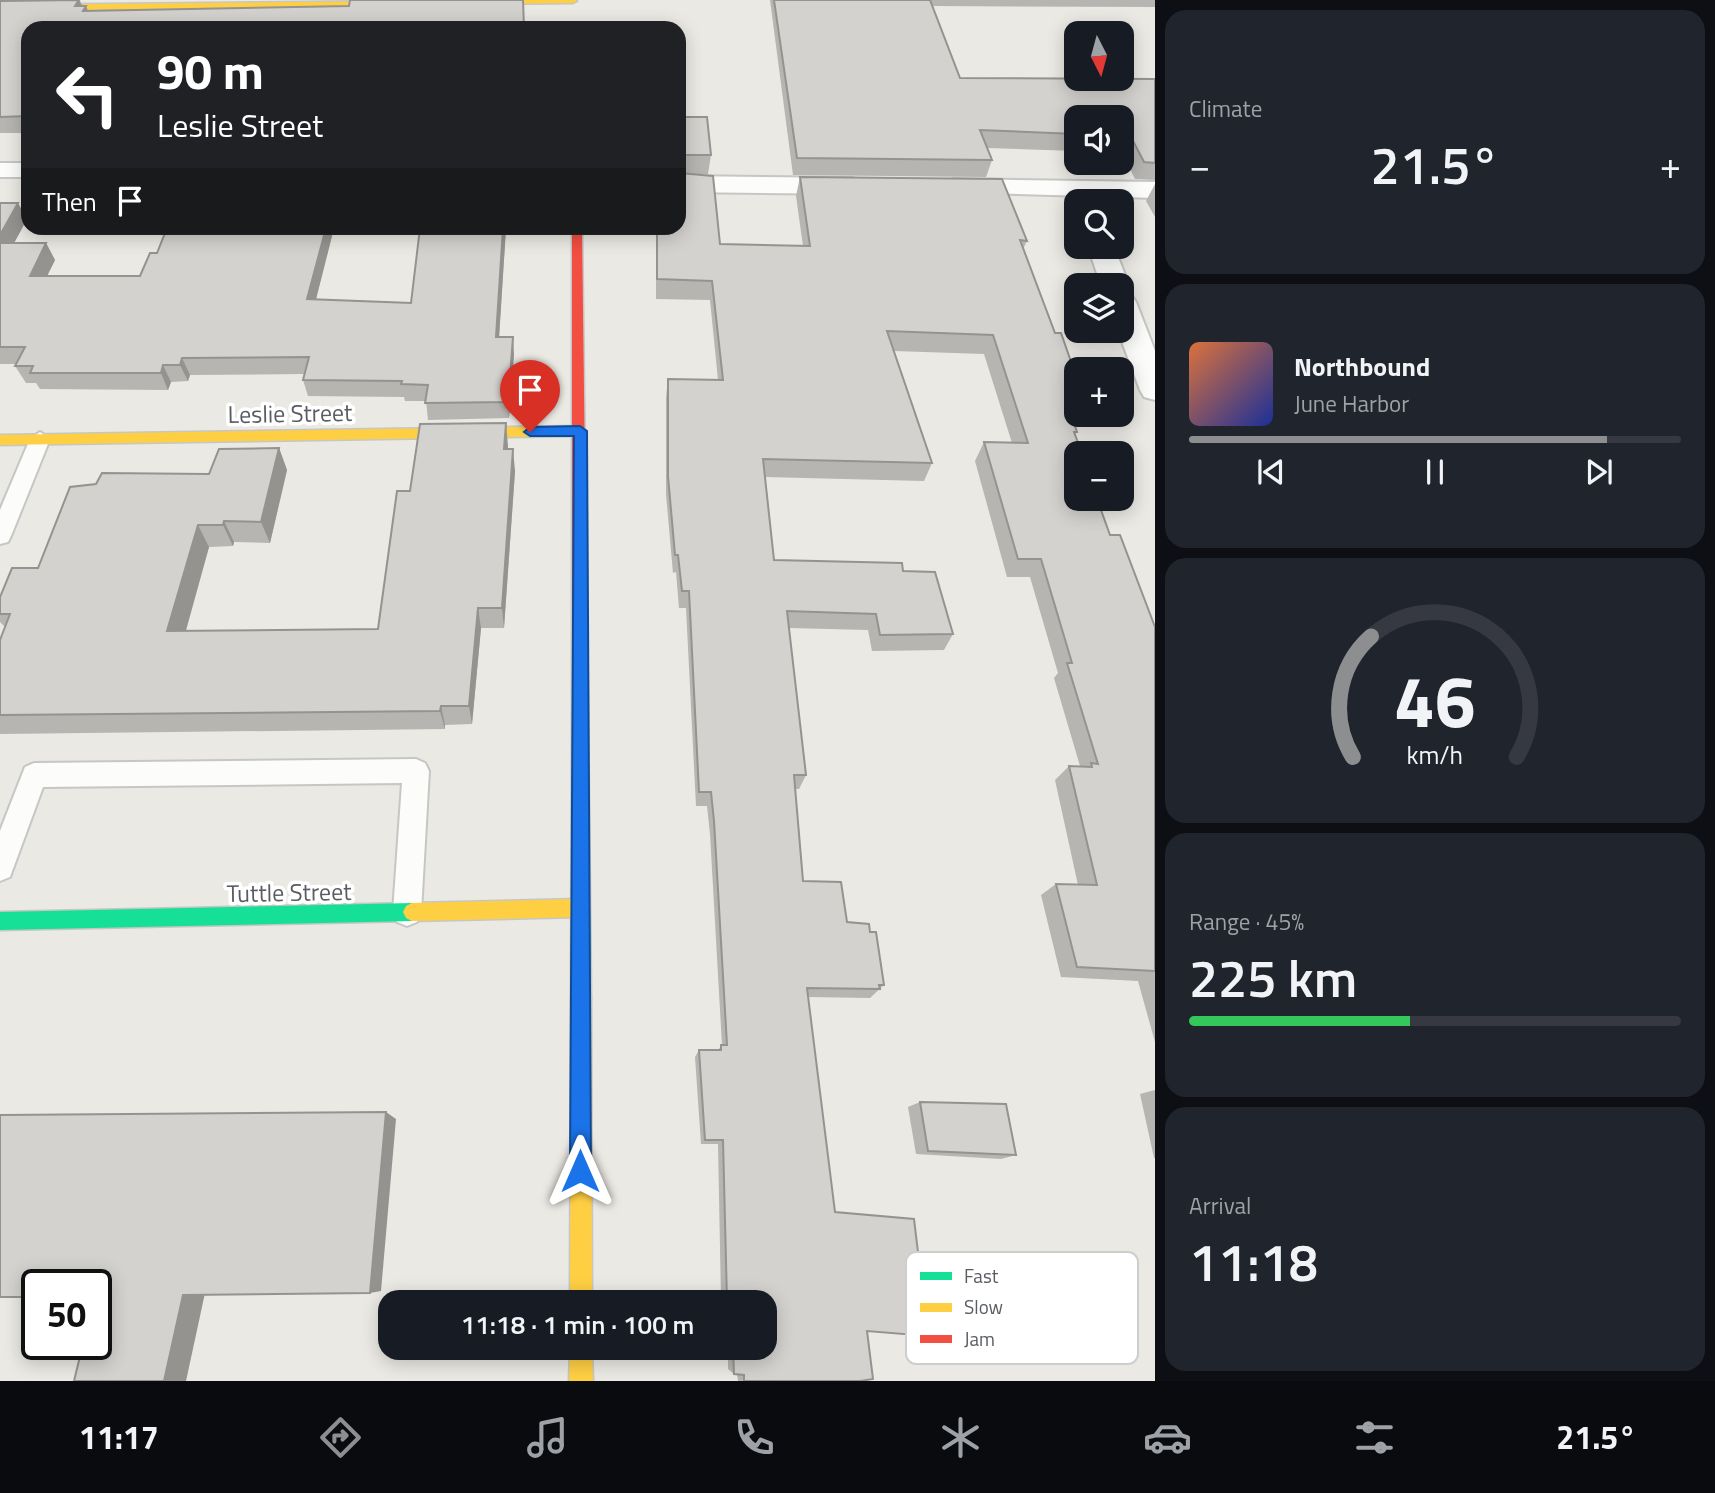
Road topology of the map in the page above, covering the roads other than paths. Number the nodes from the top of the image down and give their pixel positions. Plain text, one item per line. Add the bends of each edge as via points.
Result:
1 (459, 2) edge
2 (417, 3) edge
3 (573, 5) edge
4 (0, 8) edge
5 (0, 170) edge
6 (21, 170) edge
7 (686, 184) edge
8 (872, 186) edge
9 (927, 187) edge
10 (1155, 190) edge
11 (1134, 191) edge
12 (1064, 194) edge
13 (577, 235) edge
14 (1134, 334) edge
15 (1155, 390) edge
16 (580, 431) junction
17 (40, 439) junction
18 (0, 440) edge
19 (0, 536) edge
20 (0, 868) edge
21 (579, 908) junction
22 (407, 912) junction
23 (0, 922) edge
24 (581, 1290) edge
25 (581, 1360) edge
26 (581, 1381) edge

1 - 3 street
2 - 4 street
5 - 6 street
7 - 8 street
9 - 12 street
10 - 11 street
13 - 16 street
14 - 15 street
16 - 17 street, Leslie Street
16 - 21 street
17 - 18 street, Leslie Street
17 - 19 lane
20 - 22 lane via 34,775 416,771
21 - 22 street, Tuttle Street
21 - 24 street
22 - 23 street, Tuttle Street
25 - 26 street

